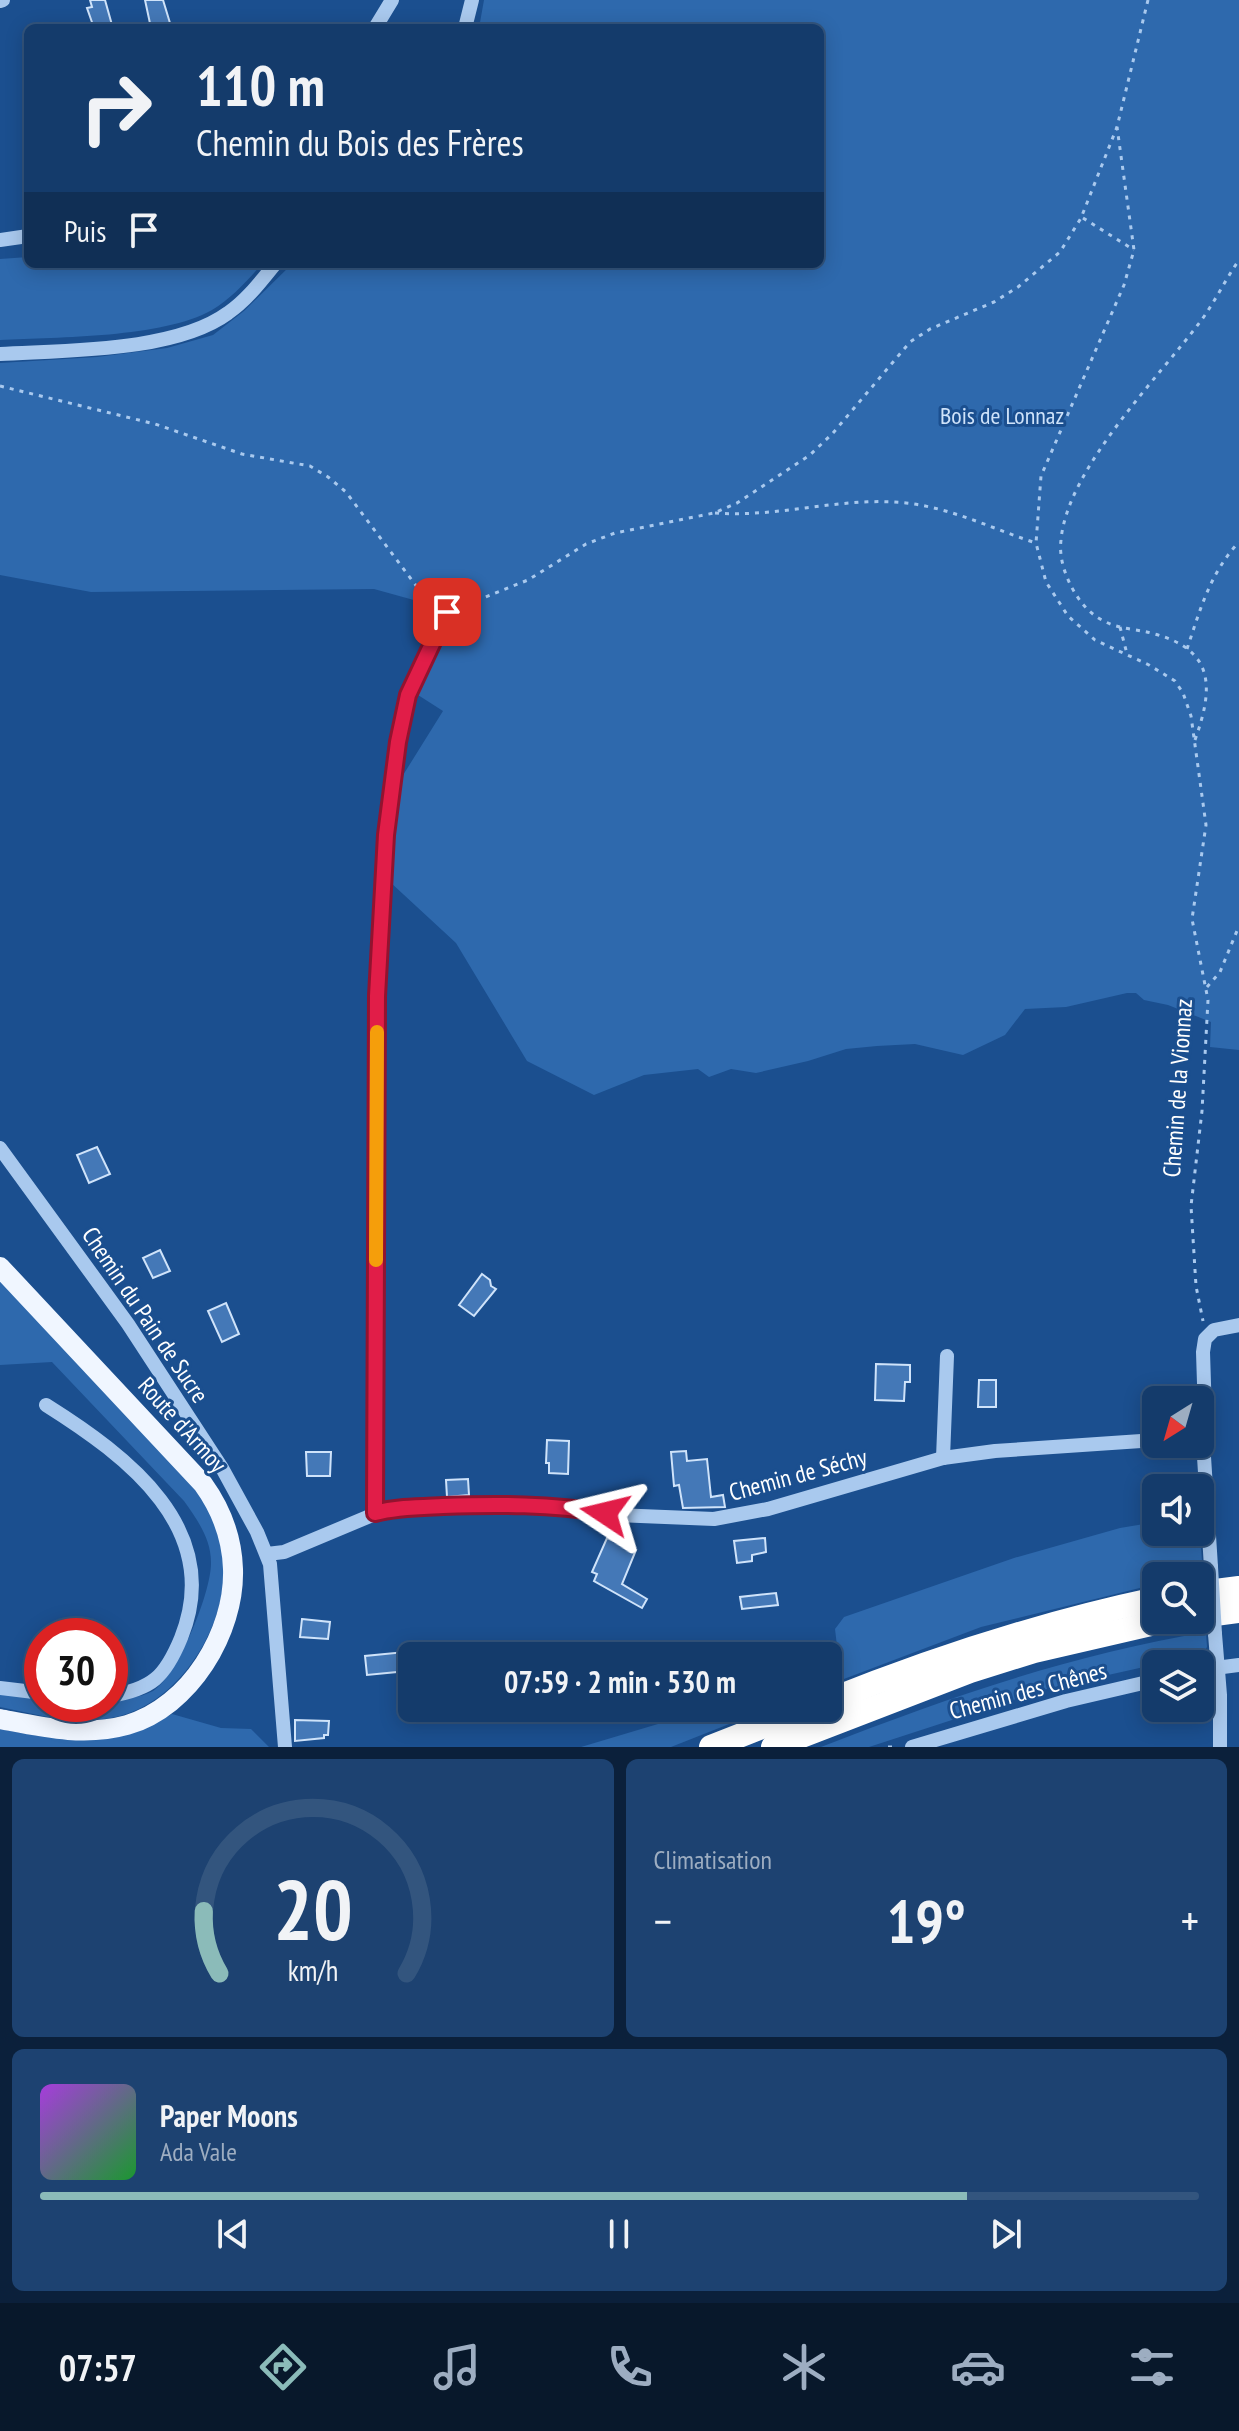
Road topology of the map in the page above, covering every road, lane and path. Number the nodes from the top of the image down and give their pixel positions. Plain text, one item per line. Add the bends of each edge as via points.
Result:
1 (392, 0) edge
2 (472, 0) edge
3 (1148, 0) edge
4 (377, 24) edge
5 (466, 24) edge
6 (1117, 127) junction
7 (1081, 218) junction
8 (24, 237) edge
9 (0, 240) edge
10 (1134, 250) junction
11 (1239, 260) edge
12 (271, 268) edge
13 (0, 354) edge
14 (0, 386) edge
15 (714, 513) junction
16 (1239, 542) edge
17 (1036, 543) junction
18 (447, 612) junction
19 (1120, 627) junction
20 (1187, 649) junction
21 (1127, 656) junction
22 (1195, 741) junction
23 (1239, 926) edge
24 (1207, 987) junction
25 (0, 1148) edge
26 (0, 1267) edge
27 (1239, 1325) edge
28 (1209, 1334) junction
29 (947, 1356) dead end
30 (1204, 1386) edge
31 (46, 1405) dead end
32 (1142, 1441) edge
33 (943, 1458) junction
34 (1203, 1458) edge
35 (375, 1513) junction
36 (267, 1554) junction
37 (1211, 1562) edge
38 (1239, 1588) edge
39 (1214, 1591) edge
40 (1142, 1602) edge
41 (1239, 1611) edge
42 (1214, 1622) edge
43 (1142, 1626) edge
44 (1209, 1634) edge
45 (1239, 1665) edge
46 (1217, 1667) junction
47 (1214, 1668) edge
48 (1142, 1683) edge
49 (0, 1688) edge
50 (24, 1691) edge
51 (128, 1693) edge
52 (842, 1696) edge
53 (0, 1719) edge
54 (774, 1722) edge
55 (285, 1747) edge
56 (711, 1747) edge
57 (773, 1747) edge
58 (888, 1747) edge
59 (896, 1747) edge
60 (912, 1747) edge
61 (1220, 1747) edge

1 - 4 street
2 - 5 street
3 - 6 path, Chemin de la Vionnaz
6 - 7 path
6 - 10 path, Chemin de la Vionnaz
7 - 10 path
7 - 15 path via 1060,252 1018,287 910,342 810,455
8 - 9 street
10 - 17 path, Chemin de la Vionnaz via 1124,285 1041,476
11 - 19 path via 1202,319 1135,401 1091,467 1066,518 1061,557 1067,578 1089,612
12 - 13 street via 238,305 197,330 129,344
14 - 18 path via 155,424 242,454 310,466 346,492 423,595
15 - 17 path via 905,503 972,519
15 - 18 path via 601,539 528,580
16 - 20 path via 1211,581
17 - 21 path, Chemin de la Vionnaz via 1046,582 1068,616 1095,640
18 - 35 street via 408,695 386,835 377,996
19 - 20 path via 1171,639
19 - 21 path
20 - 22 path via 1207,679 1208,697
21 - 22 path, Chemin de la Vionnaz via 1175,681 1191,716
22 - 24 path, Chemin de la Vionnaz via 1206,825 1192,919
23 - 24 path via 1220,972
24 - 28 path, Chemin de la Vionnaz via 1191,1206 1198,1301
25 - 36 street, Chemin du Pain de Sucre via 128,1324 222,1468
26 - 53 main road, Route d'Armoy via 203,1484 228,1536 233,1581 212,1650 187,1685 153,1714 128,1725 87,1731
27 - 28 street
28 - 30 street via 1203,1352
29 - 33 street
31 - 51 street via 90,1433 140,1477 176,1521 191,1568 191,1605 173,1658 149,1686
32 - 33 street, Chemin de Séchy
33 - 35 street, Chemin de Séchy via 729,1518 628,1516 517,1504
34 - 37 street, bridge
35 - 36 street, Chemin de Séchy via 284,1552
36 - 55 street, Chemin du Pain de Sucre
38 - 39 highway
40 - 52 highway via 953,1653
41 - 42 highway
43 - 57 highway via 970,1671
44 - 46 street
45 - 46 street
46 - 47 street
46 - 61 street
48 - 60 street, Chemin des Chênes
49 - 50 street
54 - 56 highway
58 - 59 path

